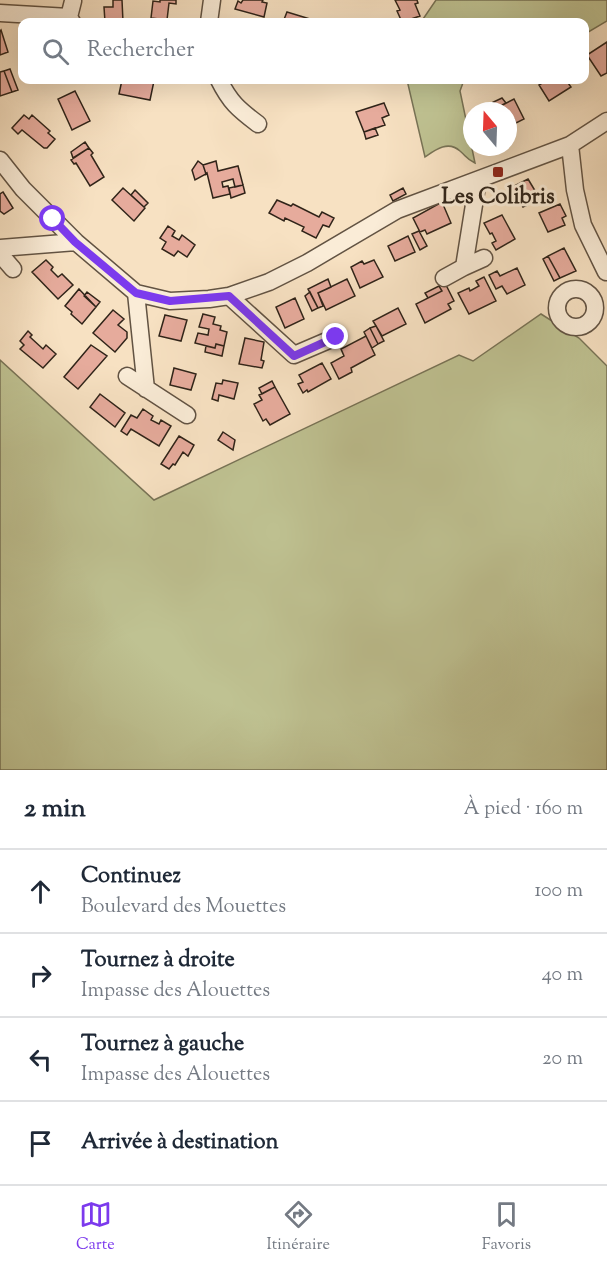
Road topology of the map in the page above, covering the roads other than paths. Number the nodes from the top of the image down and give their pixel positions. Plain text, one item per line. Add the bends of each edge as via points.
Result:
1 (212, 0) edge
2 (0, 13) edge
3 (71, 13) edge
4 (210, 18) edge
5 (221, 84) edge
6 (607, 121) edge
7 (258, 124) dead end
8 (570, 145) junction
9 (0, 160) edge
10 (478, 180) junction
11 (75, 242) junction
12 (0, 248) edge
13 (0, 254) edge
14 (484, 258) dead end
15 (464, 267) junction
16 (13, 269) dead end
17 (606, 271) edge
18 (444, 278) dead end
19 (136, 293) junction
20 (564, 293) junction
21 (229, 296) junction
22 (600, 317) edge
23 (336, 337) dead end
24 (294, 356) junction
25 (278, 363) dead end
26 (127, 376) dead end
27 (146, 389) junction
28 (187, 415) dead end

1 - 4 street
2 - 3 street
5 - 7 street via 237,108
6 - 8 street
8 - 10 street
8 - 17 street via 583,225
9 - 11 street
10 - 15 street
10 - 21 street via 397,210 307,263
11 - 12 street
11 - 19 street
13 - 16 street
14 - 15 street
15 - 18 street
17 - 20 street
19 - 21 street via 170,301
19 - 27 street
20 - 22 street via 584,291 591,296
20 - 22 street via 557,309 563,322 581,327
21 - 24 street
23 - 24 street
24 - 25 street
26 - 27 street
27 - 28 street

